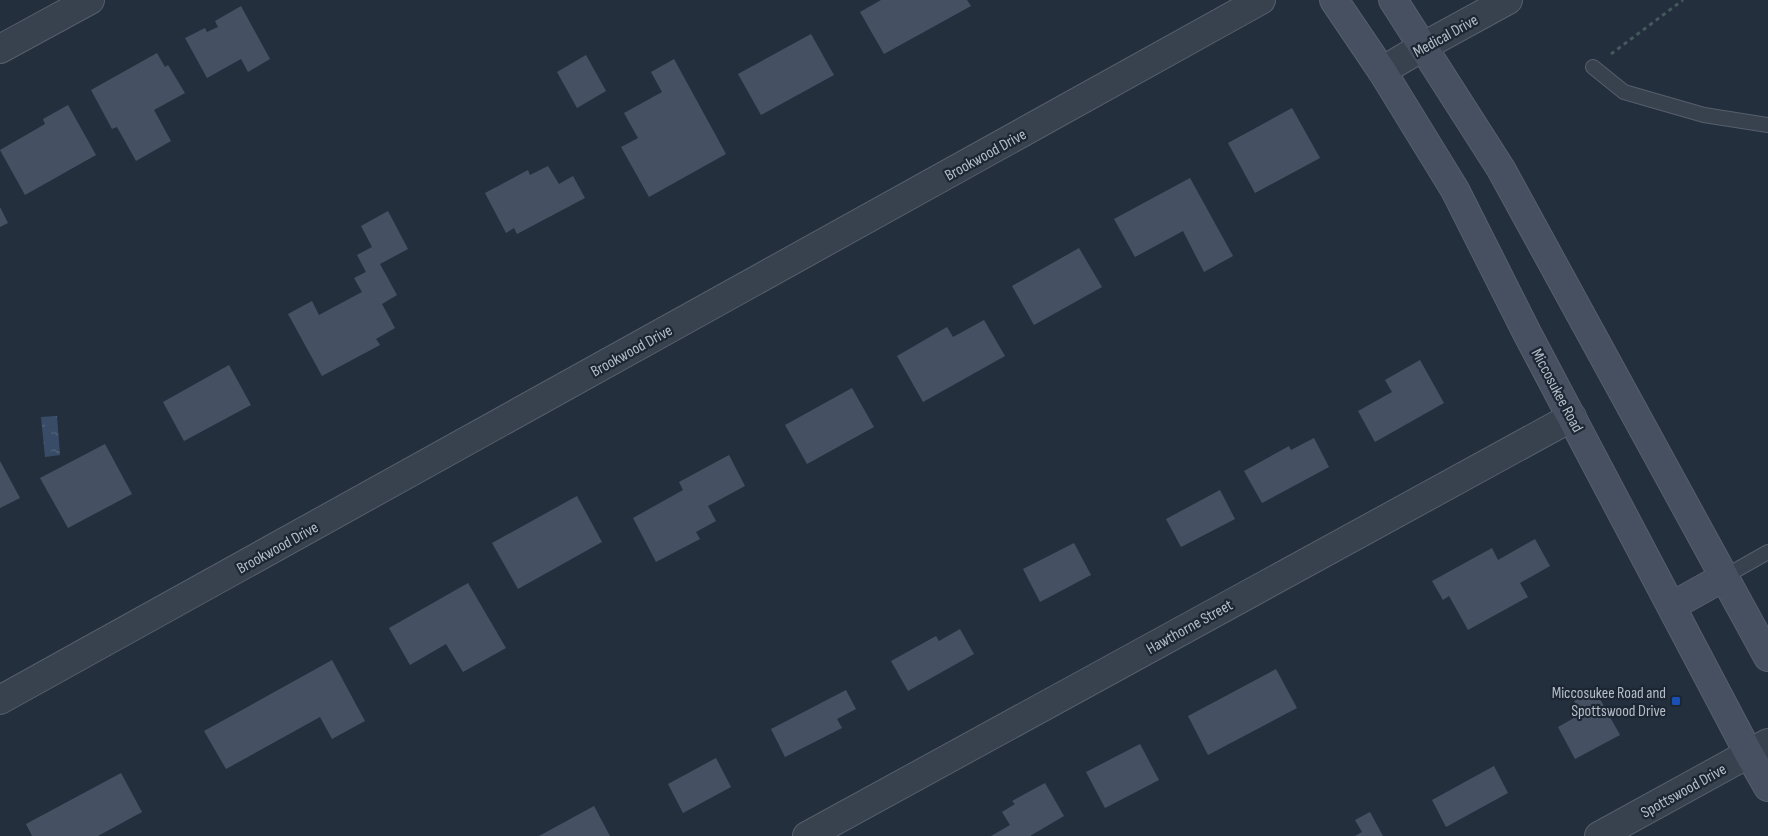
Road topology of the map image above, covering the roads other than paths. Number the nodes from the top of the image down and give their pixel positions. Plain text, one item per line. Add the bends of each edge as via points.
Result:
1 (90, 0) edge
2 (1261, 0) edge
3 (1334, 0) edge
4 (1393, 0) edge
5 (1508, 0) edge
6 (1424, 46) junction
7 (0, 49) edge
8 (1593, 67) road end
9 (1382, 71) junction
10 (1768, 125) edge
11 (1572, 416) junction
12 (1768, 552) edge
13 (1724, 577) junction
14 (1672, 606) junction
15 (1768, 657) edge
16 (0, 700) edge
17 (1758, 748) edge
18 (1768, 787) edge
19 (807, 836) edge
20 (1599, 836) edge

1 - 7 street
2 - 16 street, Brookwood Drive
3 - 9 street, Miccosukee Road
4 - 6 street
5 - 6 street, Medical Drive
6 - 9 street, Medical Drive
6 - 13 street via 1501,169
8 - 10 lane via 1624,92 1704,115
9 - 11 street, Miccosukee Road via 1455,190
11 - 14 street, Miccosukee Road
11 - 19 street, Hawthorne Street
12 - 13 lane
13 - 14 street
13 - 15 street
14 - 17 street, Miccosukee Road
17 - 18 street, Miccosukee Road
17 - 20 street, Spottswood Drive

